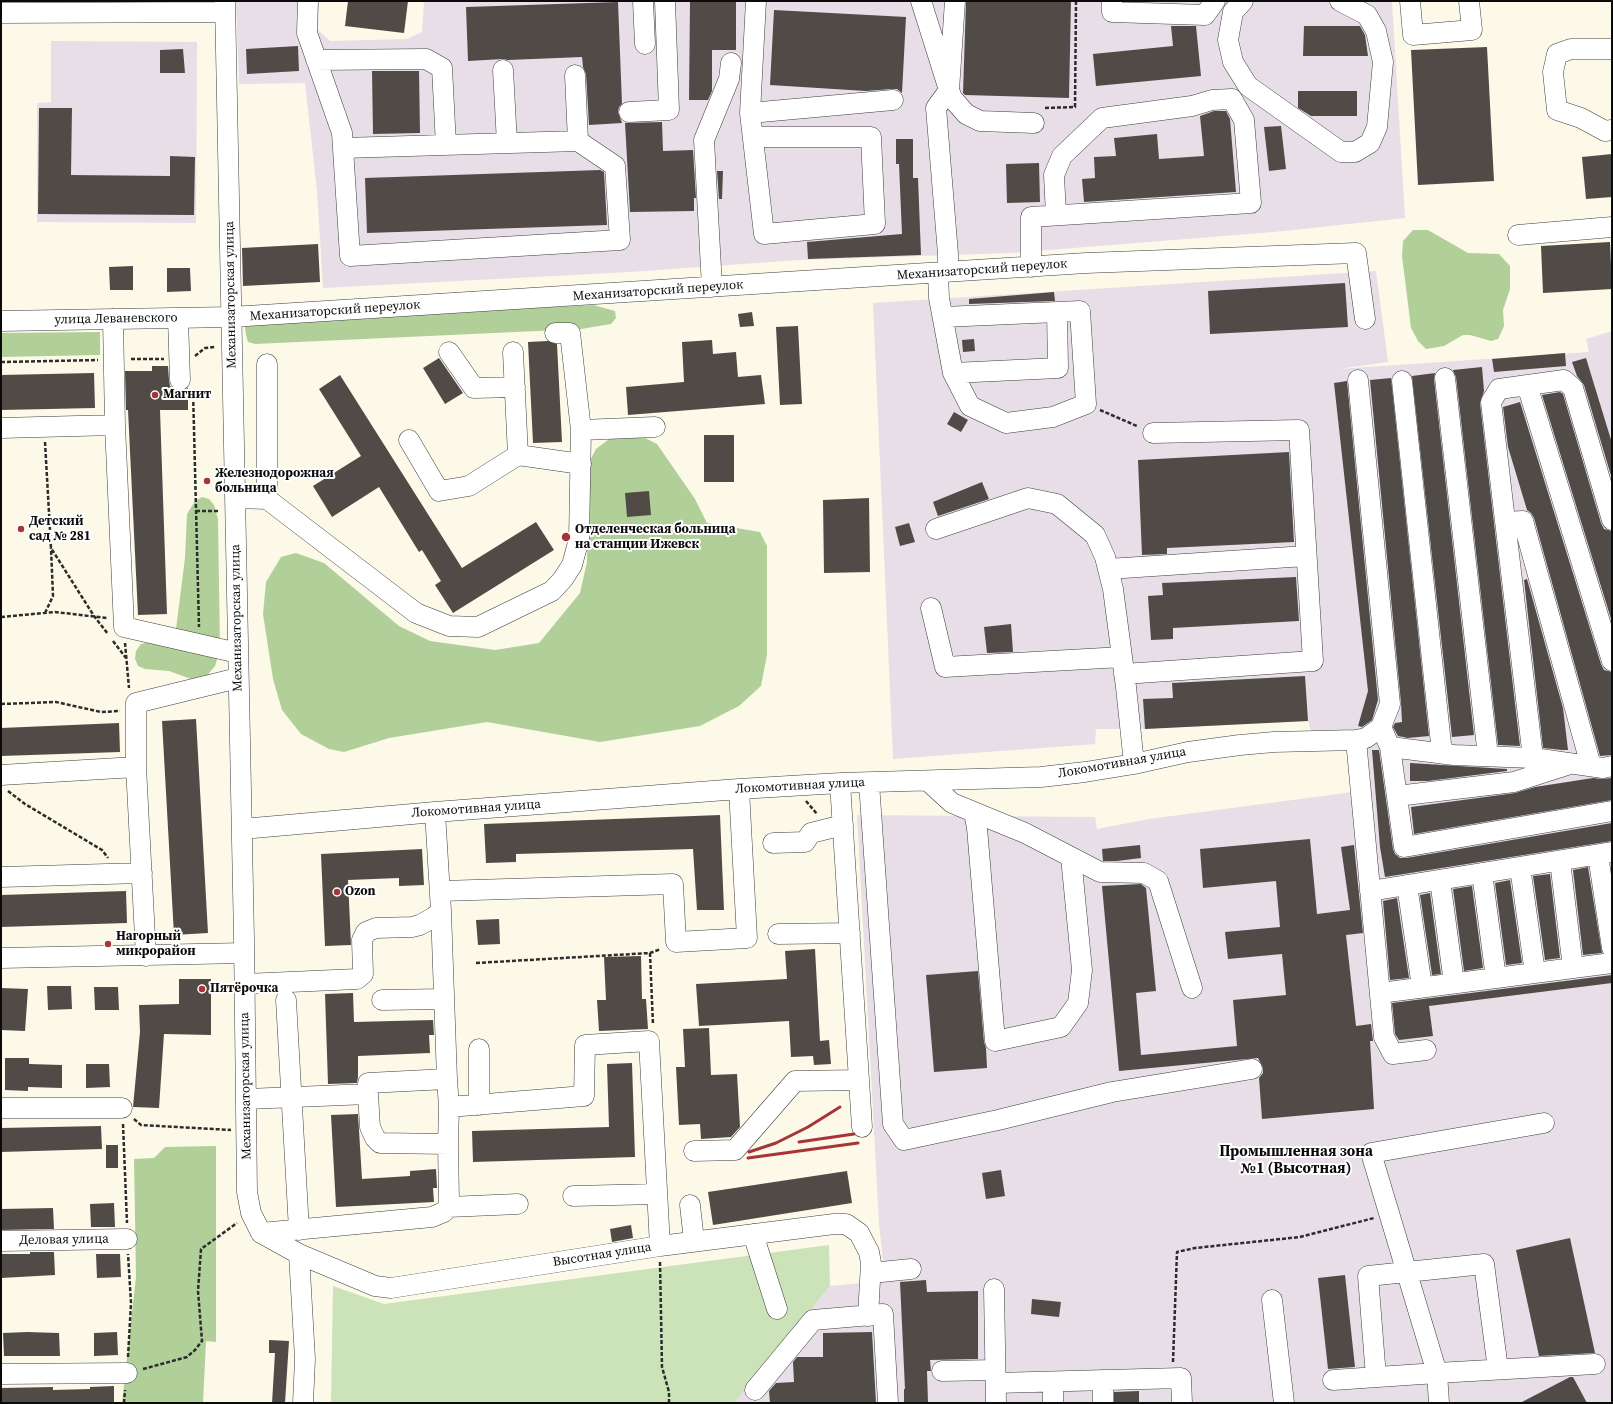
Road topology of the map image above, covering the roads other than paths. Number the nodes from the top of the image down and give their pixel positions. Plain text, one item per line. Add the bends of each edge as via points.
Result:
1 (308, 1) edge
2 (642, 1) edge
3 (665, 1) edge
4 (756, 1) edge
5 (920, 1) edge
6 (955, 1) edge
7 (1112, 1) edge
8 (1215, 1) edge
9 (1243, 1) edge
10 (1340, 1) edge
11 (1410, 1) edge
12 (1469, 1) edge
13 (225, 6) edge
14 (1, 13) edge
15 (644, 44) dead end
16 (1612, 49) edge
17 (316, 60) junction
18 (731, 63) dead end
19 (503, 70) dead end
20 (575, 75) dead end
21 (949, 90) junction
22 (893, 100) dead end
23 (629, 112) dead end
24 (750, 113) junction
25 (1040, 115) road end
26 (1612, 130) edge
27 (753, 137) junction
28 (578, 141) junction
29 (507, 143) junction
30 (446, 145) junction
31 (343, 148) junction
32 (1056, 215) junction
33 (1612, 227) edge
34 (1518, 235) dead end
35 (1031, 267) junction
36 (943, 273) junction
37 (712, 287) junction
38 (1057, 312) junction
39 (231, 317) junction
40 (943, 317) junction
41 (178, 318) junction
42 (113, 319) junction
43 (1365, 319) dead end
44 (1, 321) edge
45 (555, 333) dead end
46 (449, 352) dead end
47 (513, 352) dead end
48 (267, 364) dead end
49 (953, 373) junction
50 (1445, 378) dead end
51 (1358, 380) dead end
52 (1402, 381) dead end
53 (187, 385) road end
54 (1527, 385) junction
55 (515, 387) junction
56 (115, 425) junction
57 (655, 427) dead end
58 (1, 428) edge
59 (581, 430) junction
60 (1153, 433) road end
61 (409, 440) dead end
62 (518, 455) junction
63 (580, 464) junction
64 (267, 499) junction
65 (235, 504) junction
66 (1612, 520) edge
67 (1505, 522) junction
68 (936, 529) dead end
69 (1306, 556) junction
70 (1108, 570) junction
71 (932, 608) dead end
72 (238, 653) junction
73 (1612, 661) edge
74 (1123, 665) junction
75 (238, 678) junction
76 (1381, 727) junction
77 (1356, 740) junction
78 (1390, 747) junction
79 (1442, 753) junction
80 (1488, 756) junction
81 (1533, 758) junction
82 (1134, 764) junction
83 (1582, 765) junction
84 (1612, 766) edge
85 (136, 767) junction
86 (928, 781) junction
87 (4, 783) edge
88 (840, 783) junction
89 (869, 783) junction
90 (739, 789) junction
91 (1397, 796) junction
92 (1612, 811) edge
93 (435, 812) junction
94 (974, 812) junction
95 (843, 825) junction
96 (242, 829) junction
97 (773, 843) dead end
98 (1605, 854) edge
99 (1071, 857) junction
100 (1560, 861) junction
101 (1520, 867) junction
102 (142, 873) junction
103 (1482, 873) junction
104 (1, 877) edge
105 (1440, 880) junction
106 (1407, 885) junction
107 (441, 891) junction
108 (1370, 891) junction
109 (441, 911) junction
110 (850, 933) junction
111 (778, 934) dead end
112 (1612, 948) edge
113 (244, 953) junction
114 (146, 956) junction
115 (1, 958) edge
116 (1612, 963) edge
117 (1573, 968) junction
118 (1535, 973) junction
119 (1496, 978) junction
120 (1454, 983) junction
121 (244, 984) junction
122 (1422, 987) junction
123 (1192, 988) dead end
124 (1380, 993) junction
125 (444, 999) junction
126 (286, 1000) dead end
127 (382, 1000) dead end
128 (479, 1049) dead end
129 (1426, 1050) dead end
130 (1252, 1069) dead end
131 (447, 1078) junction
132 (859, 1080) junction
133 (368, 1094) junction
134 (291, 1098) junction
135 (247, 1099) junction
136 (479, 1105) junction
137 (1, 1108) edge
138 (122, 1108) road end
139 (449, 1108) junction
140 (1544, 1123) dead end
141 (862, 1127) dead end
142 (448, 1144) junction
143 (694, 1151) dead end
144 (657, 1194) junction
145 (573, 1196) dead end
146 (518, 1204) dead end
147 (690, 1205) dead end
148 (448, 1207) junction
149 (299, 1230) junction
150 (261, 1233) junction
151 (753, 1234) junction
152 (127, 1239) dead end
153 (1, 1241) edge
154 (694, 1241) junction
155 (660, 1246) junction
156 (299, 1254) junction
157 (911, 1269) dead end
158 (1406, 1272) junction
159 (870, 1277) junction
160 (994, 1289) dead end
161 (1272, 1300) dead end
162 (777, 1309) dead end
163 (868, 1316) junction
164 (1595, 1364) dead end
165 (1498, 1369) junction
166 (942, 1371) dead end
167 (127, 1373) road end
168 (1436, 1373) junction
169 (1, 1374) edge
170 (996, 1377) junction
171 (1376, 1377) junction
172 (1102, 1380) junction
173 (1333, 1380) dead end
174 (1053, 1382) junction
175 (755, 1390) dead end
176 (303, 1403) edge
177 (888, 1403) edge
178 (996, 1403) edge
179 (1053, 1403) edge
180 (1103, 1403) edge
181 (1182, 1403) edge
182 (1284, 1403) edge
183 (1439, 1403) edge

1 - 17 street via 307,33
2 - 15 street
3 - 23 street via 669,110
4 - 24 street
5 - 21 street
6 - 21 street
7 - 8 street via 1112,12 1205,15
9 - 10 street via 1232,12 1228,40 1232,62 1248,86 1341,152 1355,152 1370,143 1377,127 1384,62 1376,31 1367,15
11 - 12 street via 1412,35 1472,30
13 - 14 street
13 - 39 street, Механизаторская улица
16 - 26 street via 1572,49 1558,54 1553,72 1557,110 1581,118 1605,131
17 - 30 street via 426,59 442,68
17 - 31 street via 342,133
18 - 37 street via 729,79 704,140
19 - 29 street
20 - 28 street
21 - 25 street via 952,98 966,114 980,121
21 - 36 street via 936,108 948,254
22 - 24 street
24 - 27 street
27 - 27 street via 871,137 875,224 764,234
28 - 29 street
28 - 31 street via 615,166 620,240 350,256
29 - 30 street
30 - 31 street
32 - 32 street via 1251,203 1244,120 1232,99 1102,118 1062,156 1054,175
32 - 35 street via 1031,217
33 - 34 street
35 - 36 street, Механизаторский переулок
35 - 43 street, Механизаторский переулок via 1356,253
36 - 37 street, Механизаторский переулок
36 - 40 street via 939,298
37 - 39 street, Механизаторский переулок
38 - 40 street
38 - 49 street via 1058,368
38 - 49 street via 1080,310 1086,404 1052,417 1006,422 970,406
39 - 41 street, улица Леваневского
39 - 65 street, Механизаторская улица
40 - 49 street
41 - 42 street, улица Леваневского
41 - 53 street via 180,359
42 - 44 street, улица Леваневского
42 - 56 street
45 - 59 street via 570,333
46 - 55 street via 474,388
47 - 55 street
48 - 64 street
50 - 80 street
51 - 76 street via 1390,704
52 - 79 street
54 - 66 street via 1564,380 1574,388
54 - 67 street via 1499,389 1491,402
54 - 73 street
55 - 62 street
56 - 58 street
56 - 72 street via 124,624
57 - 59 street
59 - 63 street
60 - 69 street via 1299,430
61 - 62 street via 439,491 469,486
62 - 63 street
63 - 64 street via 579,539 572,565 552,591 478,627 449,626 416,613
64 - 65 street
65 - 72 street, Механизаторская улица
67 - 81 street
67 - 83 street via 1523,521
68 - 70 street via 1028,498 1057,504 1095,535
69 - 70 street
69 - 74 street via 1313,661
70 - 74 street
71 - 74 street via 945,667
72 - 75 street, Механизаторская улица
74 - 82 street
75 - 85 street via 136,703
75 - 96 street, Механизаторская улица
76 - 77 street via 1366,738
76 - 78 street
77 - 82 street, Локомотивная улица via 1240,745 1188,752
77 - 108 street
78 - 79 street
78 - 91 street
79 - 80 street
80 - 81 street
81 - 83 street
82 - 86 street, Локомотивная улица via 1041,777
83 - 84 street via 1603,768
83 - 91 street via 1514,782
85 - 87 street
85 - 102 street
86 - 89 street, Локомотивная улица
86 - 94 street via 952,803
88 - 89 street, Локомотивная улица
88 - 90 street, Локомотивная улица
88 - 95 street
89 - 130 street via 893,1124 904,1140 1112,1092
90 - 93 street, Локомотивная улица
90 - 107 street via 747,938 676,942 673,884
91 - 92 street via 1404,847
93 - 96 street, Локомотивная улица
93 - 107 street
94 - 99 street via 1025,833
94 - 99 street via 995,1041 1061,1027 1078,1003 1082,970
95 - 97 street via 811,833 805,842
95 - 110 street
96 - 113 street, Механизаторская улица
98 - 100 street
98 - 112 street
99 - 123 street via 1100,872 1144,873 1158,881
100 - 101 street
100 - 117 street
101 - 103 street
101 - 118 street
102 - 104 street
102 - 114 street
103 - 105 street
103 - 119 street
105 - 106 street
105 - 120 street
106 - 108 street
106 - 122 street
107 - 109 street
108 - 124 street
109 - 121 street via 420,925 376,928 366,932 362,940 363,974 357,979
109 - 125 street
110 - 111 street
110 - 132 street
113 - 114 street
113 - 121 street, Механизаторская улица
114 - 115 street
116 - 117 street
117 - 118 street
118 - 119 street
119 - 120 street
120 - 122 street
121 - 135 street, Механизаторская улица
122 - 124 street
124 - 129 street via 1384,1037 1393,1054
125 - 127 street
125 - 131 street
126 - 134 street
128 - 136 street
131 - 133 street via 368,1082
131 - 139 street
132 - 141 street
132 - 143 street via 794,1081 735,1150
133 - 134 street
133 - 142 street via 370,1127 380,1143
134 - 135 street
134 - 149 street
135 - 150 street, Механизаторская улица via 247,1192 251,1213
136 - 139 street
136 - 144 street via 584,1096 585,1045 649,1041
137 - 138 street
139 - 142 street
140 - 158 street via 1371,1153
142 - 148 street
144 - 145 street
144 - 155 street
146 - 148 street
147 - 154 street
148 - 149 street via 444,1212 432,1217
149 - 150 street
150 - 156 street, Высотная улица
151 - 154 street, Высотная улица
151 - 159 street, Высотная улица via 846,1224 860,1233 869,1252
151 - 162 street
152 - 153 street, Деловая улица
154 - 155 street, Высотная улица
155 - 156 street, Высотная улица via 392,1288 375,1286
156 - 176 street via 305,1359
157 - 159 street
158 - 165 street via 1484,1264
158 - 168 street
158 - 171 street via 1368,1276
159 - 163 street, Высотная улица
160 - 170 street
161 - 182 street
163 - 175 street via 813,1320
163 - 177 street via 883,1314
164 - 165 street
165 - 168 street
166 - 170 street
167 - 169 street
168 - 171 street
168 - 183 street
170 - 174 street
170 - 178 street
171 - 173 street
172 - 174 street
172 - 180 street
172 - 181 street via 1181,1378
174 - 179 street

